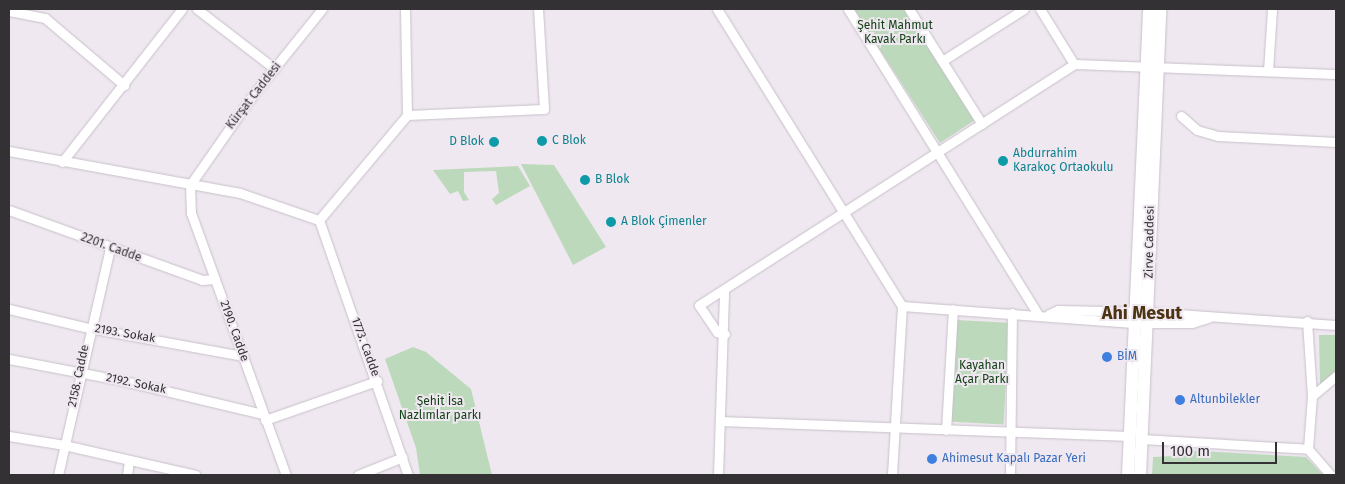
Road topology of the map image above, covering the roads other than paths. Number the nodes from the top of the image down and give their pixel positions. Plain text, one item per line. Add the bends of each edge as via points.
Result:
1 (182, 9) edge
2 (197, 9) edge
3 (322, 9) edge
4 (405, 9) edge
5 (538, 9) edge
6 (717, 9) edge
7 (848, 9) edge
8 (909, 9) edge
9 (1024, 9) edge
10 (1040, 9) edge
11 (1149, 9) edge
12 (1160, 9) edge
13 (1272, 9) edge
14 (9, 11) edge
15 (942, 61) junction
16 (1074, 64) junction
17 (1152, 68) junction
18 (275, 69) junction
19 (1268, 71) junction
20 (1336, 74) edge
21 (124, 85) junction
22 (407, 115) junction
23 (1181, 116) dead end
24 (982, 124) junction
25 (1336, 142) edge
26 (9, 151) edge
27 (938, 153) junction
28 (62, 162) junction
29 (190, 185) junction
30 (9, 210) edge
31 (846, 213) junction
32 (319, 220) junction
33 (110, 248) junction
34 (215, 279) junction
35 (724, 290) junction
36 (902, 306) junction
37 (9, 309) edge
38 (953, 309) junction
39 (1012, 313) junction
40 (1038, 314) junction
41 (1142, 317) junction
42 (1307, 321) junction
43 (1336, 325) edge
44 (90, 328) junction
45 (725, 334) junction
46 (243, 356) junction
47 (9, 359) edge
48 (80, 373) junction
49 (1336, 376) edge
50 (377, 381) junction
51 (1312, 396) junction
52 (264, 417) junction
53 (720, 421) junction
54 (895, 428) junction
55 (946, 430) junction
56 (1011, 433) junction
57 (9, 436) edge
58 (1136, 438) junction
59 (64, 445) junction
60 (1308, 449) junction
61 (403, 457) junction
62 (129, 460) junction
63 (58, 475) edge
64 (127, 475) edge
65 (196, 475) edge
66 (286, 475) edge
67 (358, 475) edge
68 (408, 475) edge
69 (718, 475) edge
70 (892, 475) edge
71 (1010, 475) edge
72 (1128, 475) edge
73 (1140, 475) edge
74 (1331, 475) edge

1 - 21 street
2 - 18 street
3 - 18 street, Kürşat Caddesi
4 - 22 street
5 - 22 street via 544,109
6 - 31 street
7 - 27 street
8 - 15 street
9 - 15 street
10 - 16 street
11 - 17 main road, Zirve Caddesi
12 - 17 main road, Zirve Caddesi
13 - 19 street
14 - 21 street via 45,18
15 - 24 street
16 - 17 street
16 - 24 street
17 - 19 street
17 - 41 main road, Zirve Caddesi via 1149,218
18 - 29 street, Kürşat Caddesi via 241,111
19 - 20 street
21 - 28 street
22 - 32 street
23 - 25 street via 1197,130 1218,136
24 - 27 street
26 - 28 street
27 - 31 street
27 - 40 street
28 - 29 street
29 - 32 street via 240,193
29 - 34 street, 2190. Cadde via 191,213
30 - 33 street, 2201. Cadde
31 - 35 street
31 - 36 street
32 - 50 street, 1773. Cadde
33 - 34 street, 2201. Cadde via 202,280
33 - 44 street, 2158. Cadde
34 - 46 street, 2190. Cadde
35 - 45 street
35 - 45 street via 699,305 717,332
36 - 38 street
36 - 54 street
37 - 44 street, 2193. Sokak
38 - 39 street
38 - 55 street
39 - 40 street
39 - 56 street
40 - 41 street via 1058,310
41 - 42 street via 1192,324 1208,318
41 - 58 main road, Zirve Caddesi
42 - 43 street
42 - 51 street
44 - 46 street, 2193. Sokak
44 - 48 street, 2158. Cadde
45 - 53 street
46 - 52 street, 2190. Cadde
47 - 48 street, 2192. Sokak
48 - 52 street, 2192. Sokak
48 - 59 street, 2158. Cadde
49 - 51 street
50 - 52 street
50 - 61 street, 1773. Cadde
51 - 60 street
52 - 66 street, 2190. Cadde
53 - 54 street
53 - 69 street
54 - 55 street
54 - 70 street
55 - 56 street
56 - 58 street
56 - 71 street
57 - 59 street
58 - 60 street
58 - 72 main road, Zirve Caddesi
58 - 73 main road, Zirve Caddesi
59 - 62 street
59 - 63 street, 2158. Cadde
60 - 74 street
61 - 67 street
61 - 68 street, 1773. Cadde
62 - 64 street
62 - 65 street

